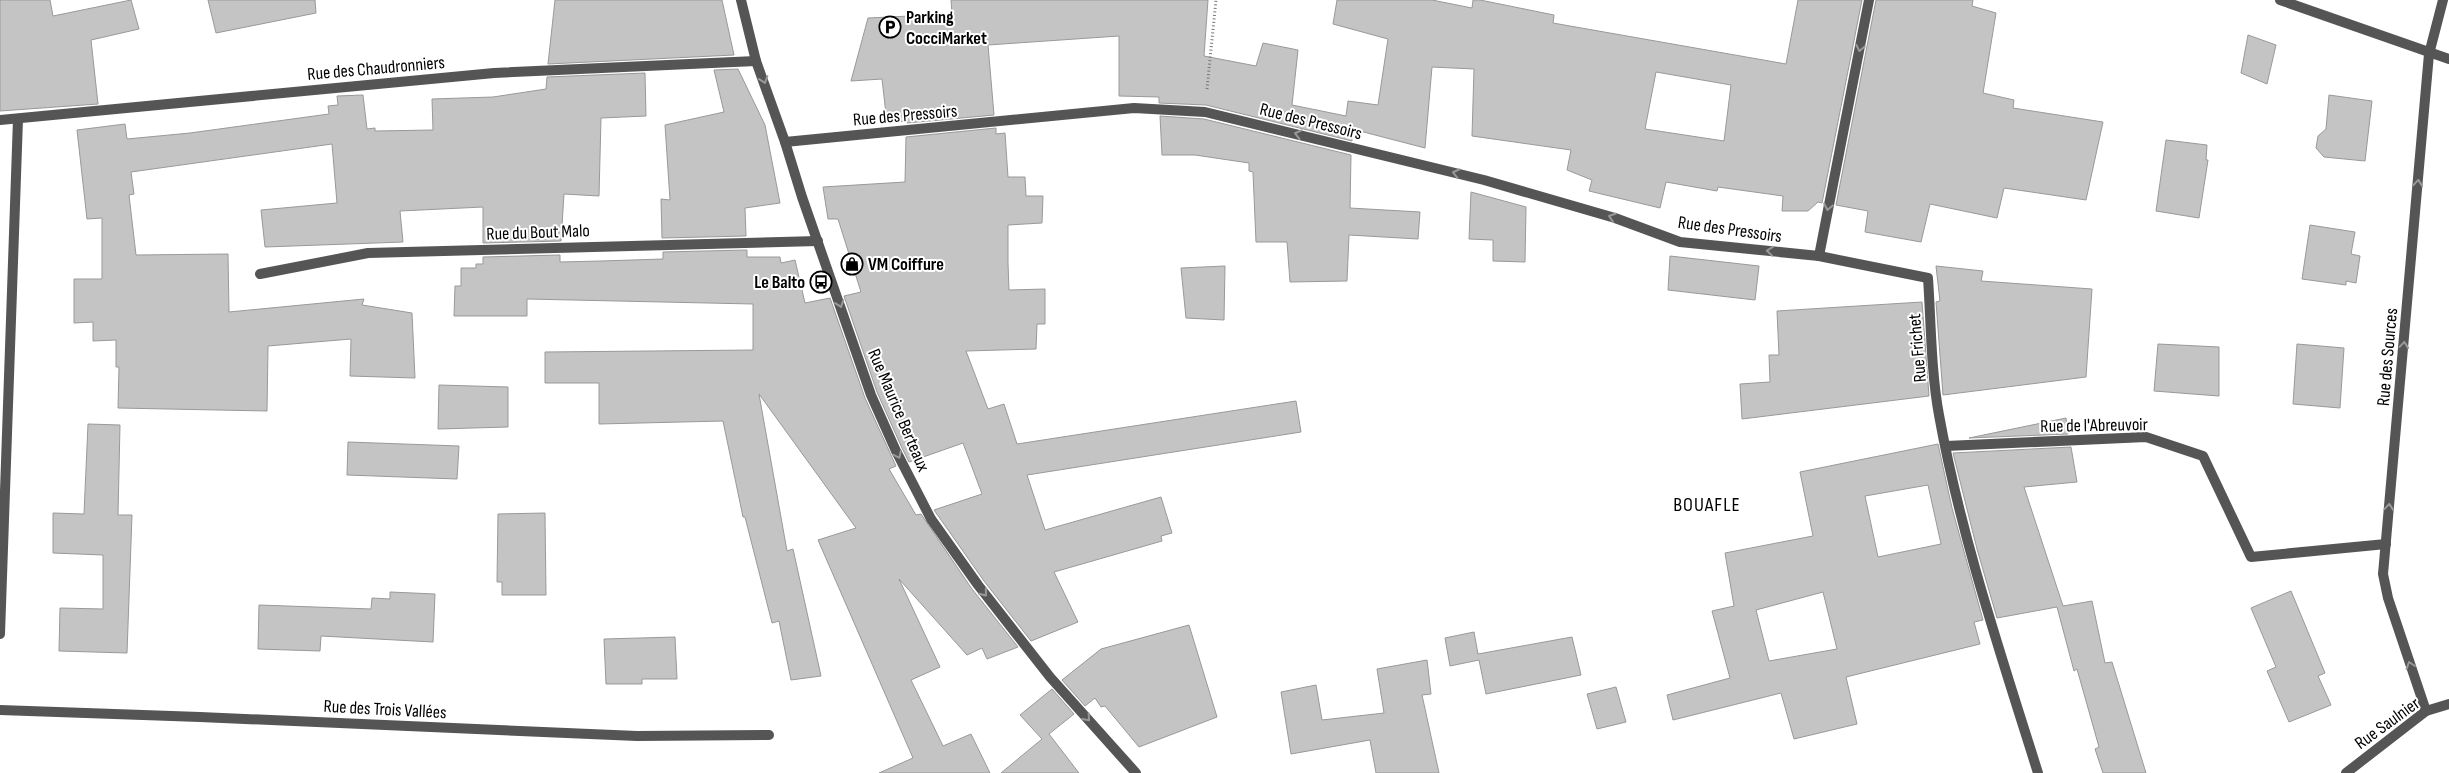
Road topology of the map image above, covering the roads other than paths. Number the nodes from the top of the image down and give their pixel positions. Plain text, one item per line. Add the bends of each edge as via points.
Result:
1 (741, 0) edge
2 (1869, 0) edge
3 (2280, 0) edge
4 (2443, 0) edge
5 (2428, 54) junction
6 (2449, 59) edge
7 (756, 62) junction
8 (18, 119) junction
9 (0, 120) edge
10 (785, 142) junction
11 (818, 241) junction
12 (1819, 256) junction
13 (260, 274) dead end
14 (1946, 446) junction
15 (2386, 544) junction
16 (0, 634) edge
17 (2449, 704) edge
18 (0, 710) edge
19 (2426, 711) junction
20 (770, 735) dead end
21 (1136, 773) edge
22 (2038, 773) edge
23 (2346, 773) edge

1 - 7 street, Rue Maurice Berteaux
2 -> 12 street
3 - 5 street
4 - 5 street, Rue des Sources
5 - 6 street
15 -> 5 street, Rue des Sources
7 - 8 street, Rue des Chaudronniers via 494,73
7 -> 10 street, Rue Maurice Berteaux
8 - 9 street, Rue des Chaudronniers
8 - 16 street
10 - 11 street, Rue Maurice Berteaux
12 -> 10 street, Rue des Pressoirs via 1680,242 1615,218 1484,180 1205,112 1134,108
11 - 13 street, Rue du Bout Malo via 368,253
11 -> 21 street, Rue Maurice Berteaux via 871,395 931,519 978,586 1050,677
12 - 14 street, Rue Frichet via 1928,278 1939,413
14 - 15 street, Rue de l'Abreuvoir via 2146,437 2203,456 2251,557
14 - 22 street, Rue Frichet via 1978,583
19 -> 15 street, Rue des Sources via 2388,598 2383,574
17 - 19 street, Rue Saulnier
18 - 20 street, Rue des Trois Vallées via 638,736
19 - 23 street, Rue Saulnier

